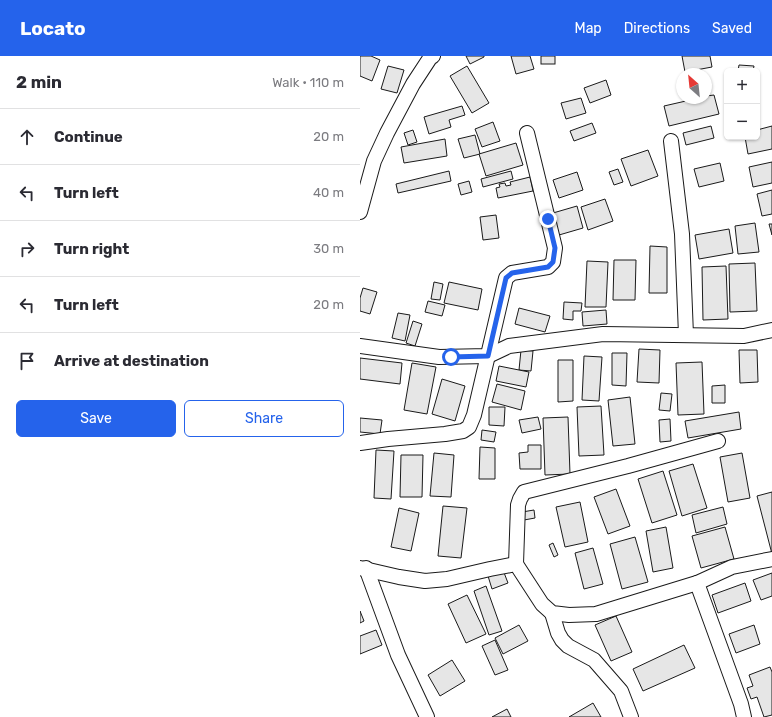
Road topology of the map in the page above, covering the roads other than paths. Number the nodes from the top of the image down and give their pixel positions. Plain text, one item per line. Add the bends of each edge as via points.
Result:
1 (431, 57) edge
2 (527, 133) dead end
3 (671, 141) dead end
4 (360, 212) edge
5 (772, 330) edge
6 (686, 335) junction
7 (360, 346) edge
8 (488, 356) junction
9 (718, 441) dead end
10 (360, 443) edge
11 (772, 559) edge
12 (516, 564) junction
13 (363, 568) edge
14 (697, 583) junction
15 (552, 614) junction
16 (427, 717) edge
17 (631, 717) edge
18 (744, 717) edge

1 - 4 street via 413,84 378,154
2 - 8 street via 555,248 553,262 548,267 512,273 506,278
3 - 6 street via 682,234
5 - 6 street via 744,336
6 - 8 street via 603,334 509,346
7 - 8 street via 439,357
8 - 10 street via 469,427 463,431 445,434
9 - 12 street via 524,492 518,505
11 - 14 street via 732,567
12 - 13 street via 447,580 425,581
12 - 15 street via 542,604
13 - 16 street via 398,655
14 - 15 street via 596,614
14 - 18 street
15 - 17 street via 562,640 594,660 621,691

